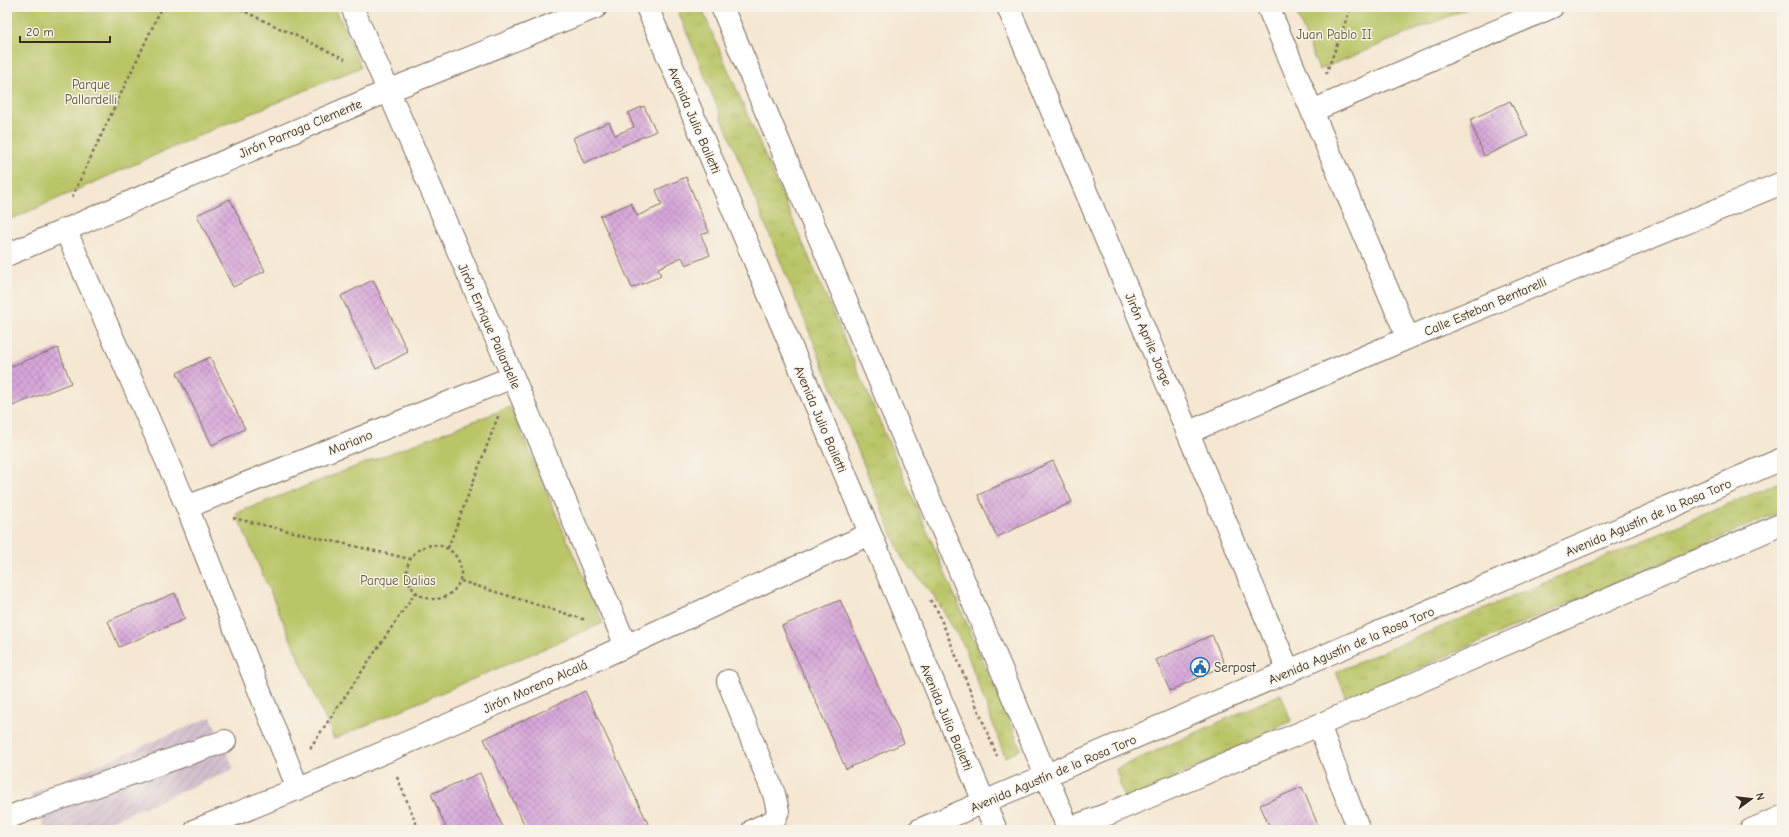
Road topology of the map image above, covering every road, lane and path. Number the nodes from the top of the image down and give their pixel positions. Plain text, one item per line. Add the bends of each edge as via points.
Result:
1 (162, 7) edge
2 (235, 7) edge
3 (352, 7) edge
4 (596, 7) edge
5 (647, 7) edge
6 (722, 7) edge
7 (1008, 7) edge
8 (1268, 7) edge
9 (1351, 7) edge
10 (1552, 7) edge
11 (385, 84) junction
12 (1312, 111) junction
13 (1782, 183) edge
14 (65, 229) junction
15 (7, 255) edge
16 (1408, 338) junction
17 (513, 377) junction
18 (1189, 432) junction
19 (1782, 459) edge
20 (187, 508) junction
21 (1782, 524) edge
22 (870, 534) junction
23 (448, 548) junction
24 (410, 559) junction
25 (461, 580) junction
26 (415, 593) junction
27 (623, 638) junction
28 (1290, 672) junction
29 (728, 681) dead end
30 (1319, 725) junction
31 (225, 741) dead end
32 (386, 752) junction
33 (1047, 775) junction
34 (295, 782) junction
35 (984, 802) junction
36 (1782, 817) edge
37 (7, 818) edge
38 (196, 830) edge
39 (418, 830) edge
40 (753, 830) edge
41 (919, 830) edge
42 (996, 830) edge
43 (1067, 830) edge
44 (1359, 830) edge
45 (1751, 830) edge

1 - 14 path via 66,210
2 - 11 path
3 - 11 street, Jirón Enrique Pallardelle
4 - 11 street, Jirón Parraga Clemente
5 - 22 street, Avenida Julio Bailetti
6 - 33 street
7 - 18 street, Jirón Aprile Jorge
8 - 12 street
9 - 12 path
10 - 12 street
11 - 14 street, Jirón Parraga Clemente
11 - 17 street, Jirón Enrique Pallardelle
12 - 16 street
13 - 16 street, Calle Esteban Bentarelli
14 - 15 street, Jirón Parraga Clemente
14 - 20 street
16 - 18 street, Calle Esteban Bentarelli
17 - 20 street, Mariano
17 - 23 path
17 - 27 street, Jirón Enrique Pallardelle
18 - 28 street, Jirón Aprile Jorge
19 - 28 street, Avenida Agustín de la Rosa Toro
20 - 24 path
20 - 34 street
21 - 30 street
22 - 27 street, Jirón Moreno Alcalá
22 - 35 street, Avenida Julio Bailetti
23 - 24 path via 440,545 422,547
23 - 25 path via 459,562
24 - 26 path via 407,577
25 - 26 path via 453,592 442,599 432,600
25 - 27 path
26 - 34 path
27 - 32 street, Jirón Moreno Alcalá
28 - 33 street, Avenida Agustín de la Rosa Toro
29 - 40 street via 774,794 778,811 774,821
30 - 43 street
30 - 44 street
31 - 37 street
32 - 34 street, Jirón Moreno Alcalá
32 - 39 path
33 - 35 street, Avenida Agustín de la Rosa Toro
33 - 43 street
34 - 38 street, Jirón Moreno Alcalá
35 - 41 street, Avenida Agustín de la Rosa Toro
35 - 42 street, Avenida Julio Bailetti
36 - 45 street

